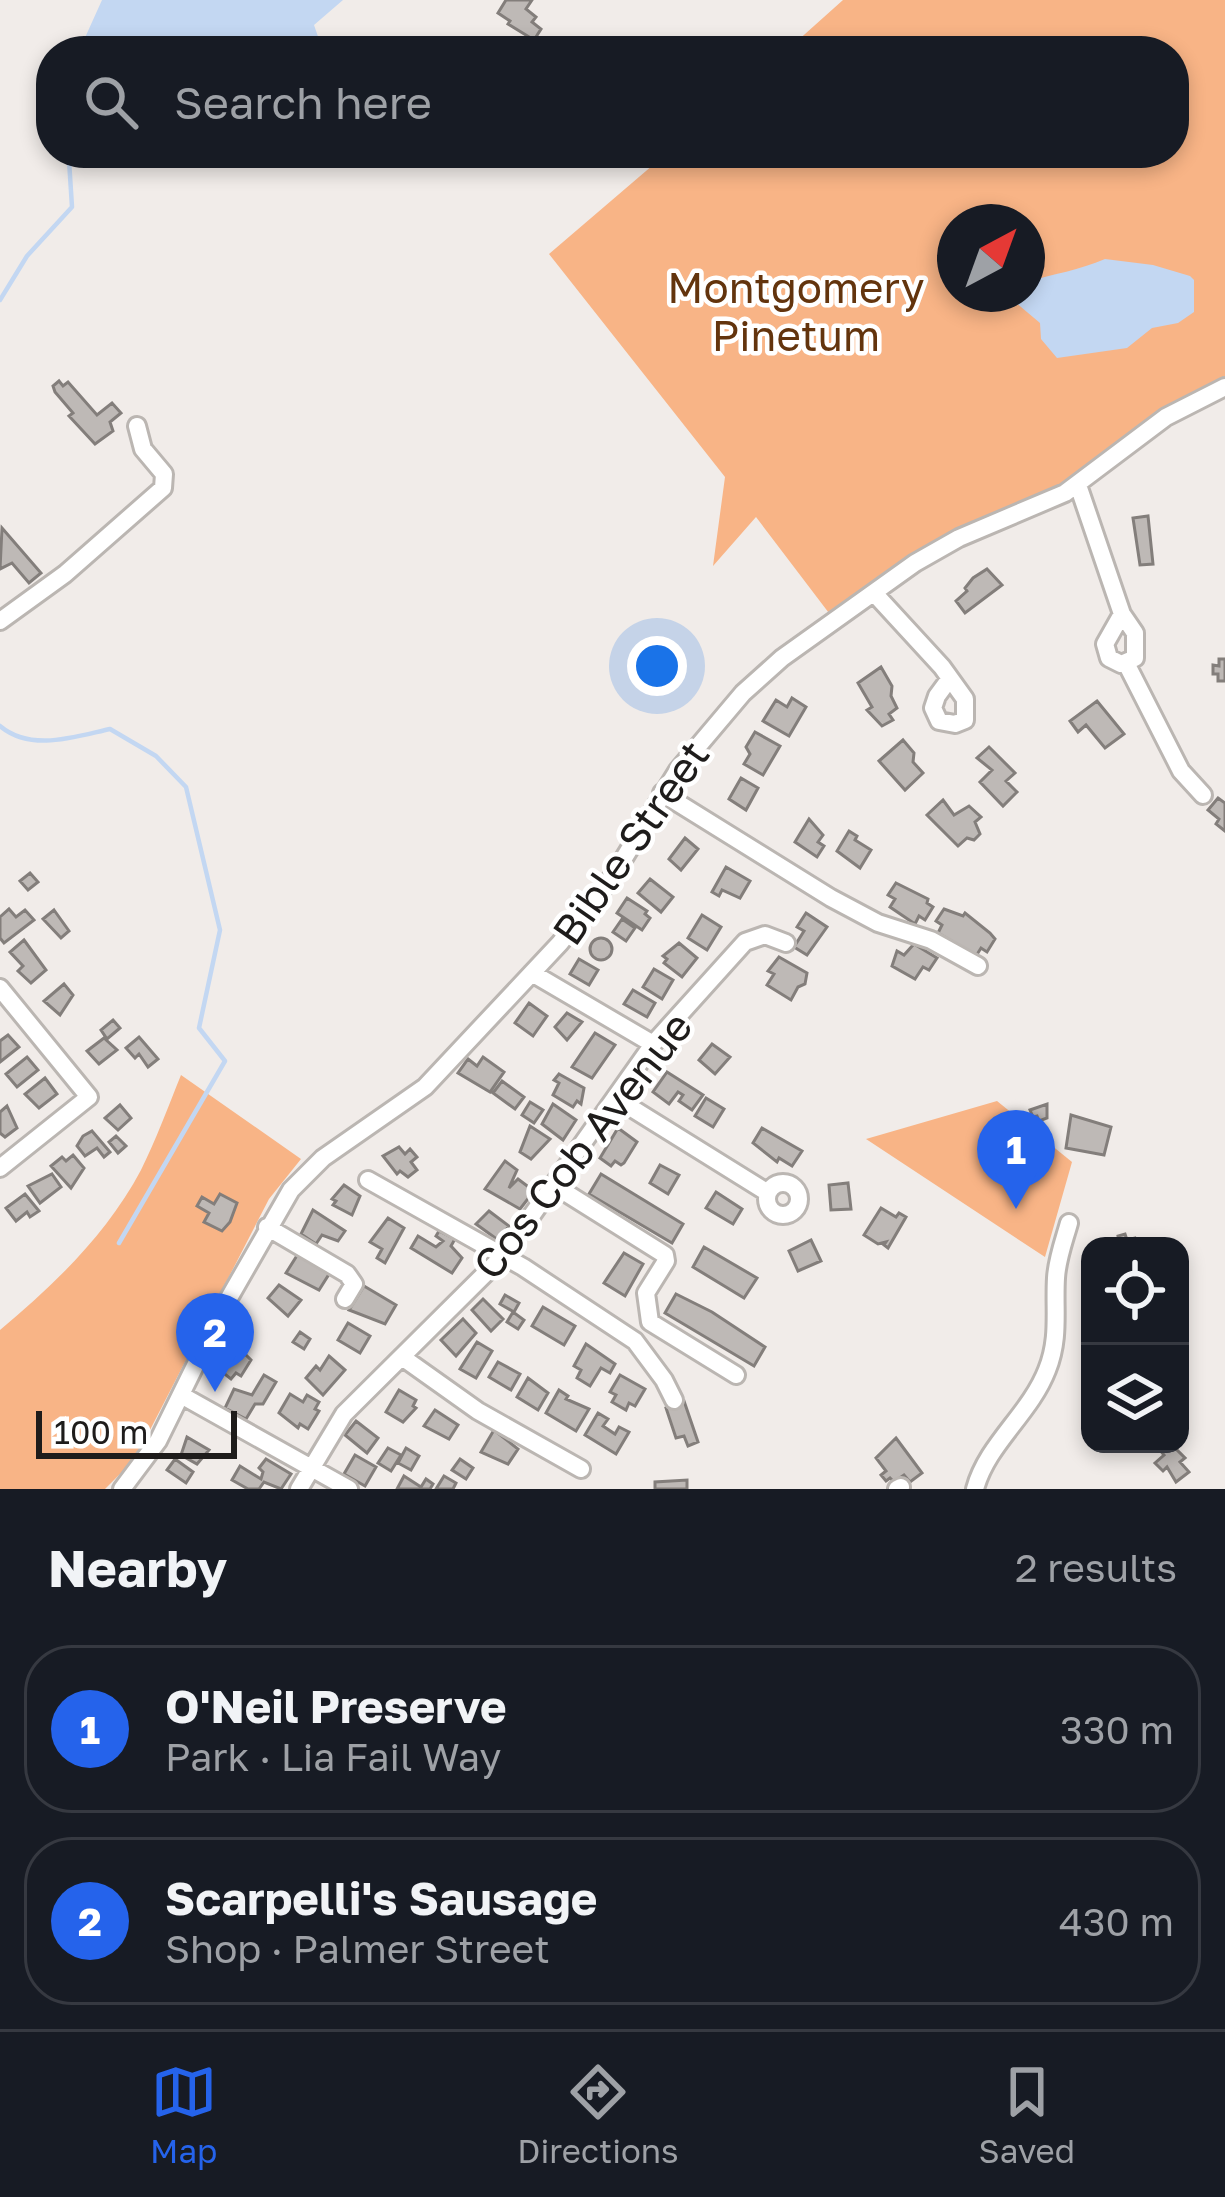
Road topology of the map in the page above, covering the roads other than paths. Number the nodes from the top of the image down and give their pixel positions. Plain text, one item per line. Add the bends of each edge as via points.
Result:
1 (1225, 387) edge
2 (137, 426) dead end
3 (1078, 485) junction
4 (874, 592) junction
5 (1122, 614) junction
6 (0, 621) edge
7 (1126, 663) junction
8 (948, 681) dead end
9 (662, 794) junction
10 (1203, 795) dead end
11 (786, 943) dead end
12 (978, 966) dead end
13 (532, 973) junction
14 (0, 988) edge
15 (653, 1044) junction
16 (617, 1100) junction
17 (0, 1168) edge
18 (368, 1180) dead end
19 (555, 1186) junction
20 (768, 1193) dead end
21 (1070, 1223) dead end
22 (267, 1227) junction
23 (503, 1256) junction
24 (345, 1299) dead end
25 (402, 1357) junction
26 (736, 1376) dead end
27 (181, 1395) junction
28 (674, 1400) dead end
29 (311, 1468) junction
30 (580, 1469) dead end
31 (122, 1489) edge
32 (298, 1489) edge
33 (349, 1489) edge
34 (975, 1489) edge

1 - 3 street, Bible Street via 1166,417
2 - 6 street via 164,488
3 - 4 street, Bible Street via 950,542
3 - 5 street
4 - 8 street
4 - 9 street, Bible Street via 752,683
5 - 7 street via 1137,643 1136,658
5 - 7 street via 1105,652
7 - 10 street via 1181,771
9 - 12 street via 831,898
9 - 13 street, Bible Street via 601,894
11 - 15 street, Cos Cob Avenue via 765,935 746,942
13 - 15 street
13 - 22 street, Bible Street via 424,1087 312,1167
14 - 17 street via 88,1097
15 - 16 street, Cos Cob Avenue
16 - 19 street, Cos Cob Avenue
16 - 20 street
18 - 23 street
19 - 23 street, Cos Cob Avenue
19 - 26 street via 665,1255 646,1293 650,1322
21 - 34 street via 1047,1371
22 - 24 street via 347,1274 354,1284
22 - 27 street, Bible Street
23 - 25 street, Cos Cob Avenue
23 - 28 street via 635,1340
25 - 29 street, Cos Cob Avenue via 344,1414
25 - 30 street
27 - 29 street
27 - 31 street, Bible Street
29 - 32 street, Cos Cob Avenue
29 - 33 street

